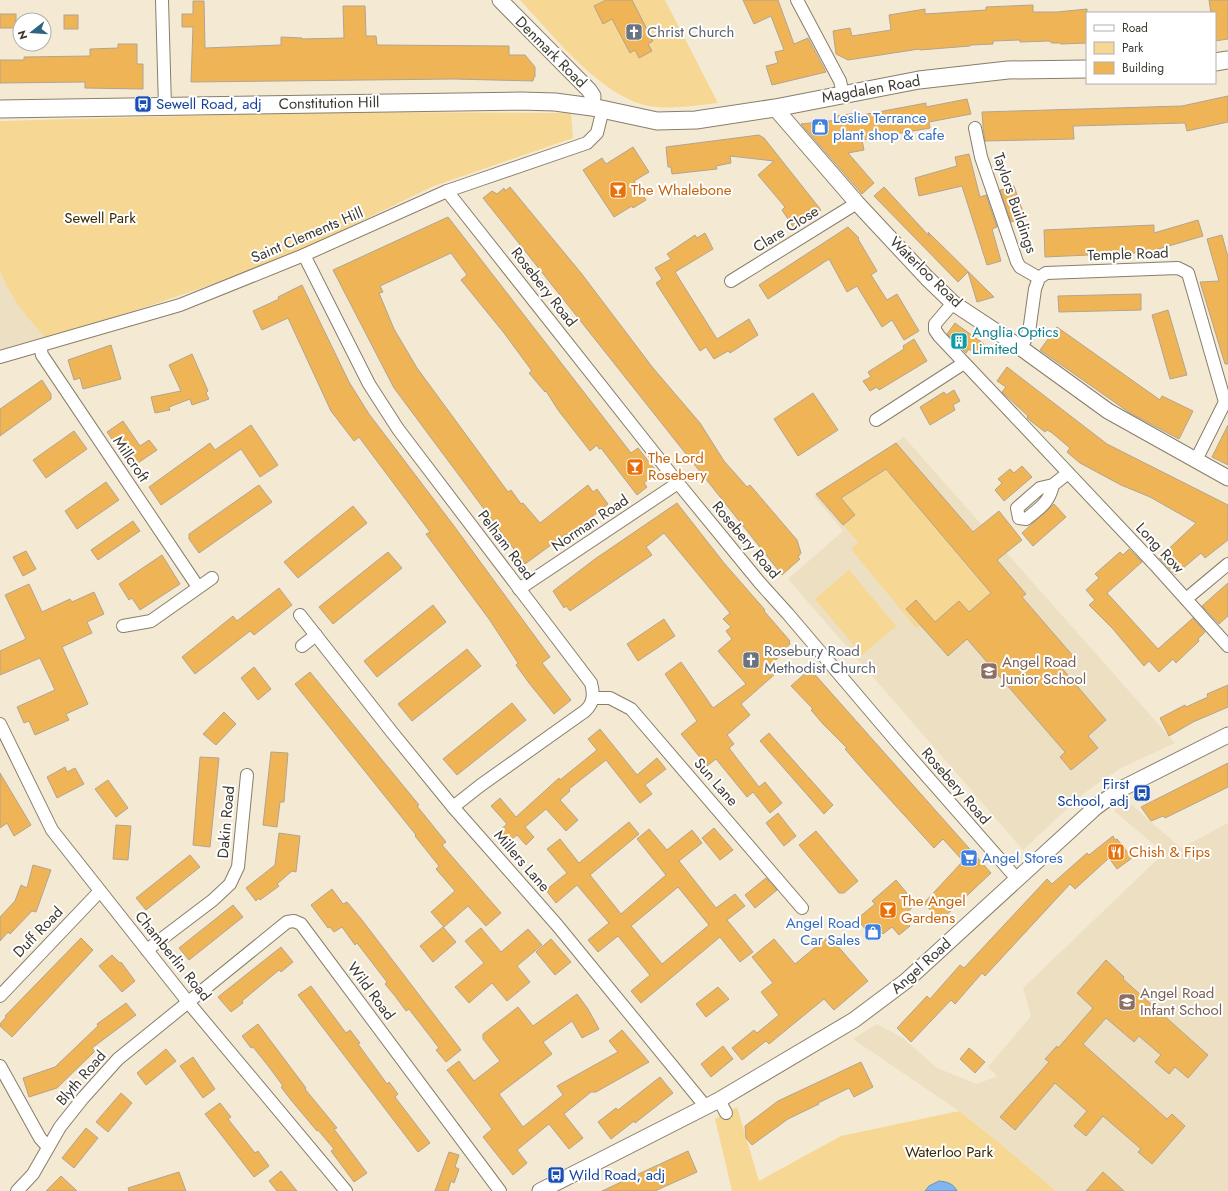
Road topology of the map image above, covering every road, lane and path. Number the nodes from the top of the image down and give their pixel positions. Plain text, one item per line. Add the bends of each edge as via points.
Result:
1 (162, 0) edge
2 (500, 0) edge
3 (797, 0) edge
4 (1228, 60) edge
5 (1216, 62) edge
6 (1086, 69) edge
7 (843, 94) junction
8 (165, 107) junction
9 (598, 108) junction
10 (775, 108) junction
11 (0, 109) edge
12 (657, 121) joint
13 (975, 128) dead end
14 (447, 191) junction
15 (857, 203) junction
16 (304, 255) junction
17 (1039, 278) junction
18 (731, 281) dead end
19 (953, 303) junction
20 (40, 346) junction
21 (1021, 348) junction
22 (0, 357) edge
23 (964, 363) junction
24 (876, 420) dead end
25 (1196, 460) junction
26 (1068, 473) junction
27 (1228, 478) edge
28 (678, 483) junction
29 (1053, 485) dead end
30 (1228, 564) edge
31 (212, 578) dead end
32 (198, 587) junction
33 (520, 589) junction
34 (1186, 599) junction
35 (300, 615) dead end
36 (123, 626) dead end
37 (316, 635) junction
38 (302, 646) dead end
39 (1228, 646) edge
40 (593, 698) junction
41 (0, 724) edge
42 (1228, 735) edge
43 (247, 775) dead end
44 (453, 807) junction
45 (1018, 880) junction
46 (100, 891) junction
47 (802, 908) dead end
48 (147, 950) junction
49 (0, 996) edge
50 (188, 1002) junction
51 (0, 1066) edge
52 (717, 1106) junction
53 (48, 1147) junction
54 (17, 1191) edge
55 (346, 1191) edge
56 (500, 1191) edge
57 (540, 1191) edge

1 - 8 street
2 - 9 street, Denmark Road via 589,90
3 - 7 street via 840,81
4 - 5 main road
6 - 7 main road, Magdalen Road via 1008,70 919,80
7 - 10 main road, Magdalen Road
8 - 9 main road, Constitution Hill via 521,101 555,102
8 - 11 main road, Constitution Hill
9 - 12 main road, Constitution Hill
9 - 14 street, Saint Clements Hill via 597,133 587,144
10 - 12 main road, Magdalen Road via 696,120
10 - 15 street, Waterloo Road
13 - 17 street, Taylors Buildings via 981,157 1017,262
14 - 16 street, Saint Clements Hill
14 - 28 street, Rosebery Road
15 - 18 street, Clare Close
15 - 19 street, Waterloo Road
16 - 20 street, Saint Clements Hill via 180,305
16 - 33 street, Pelham Road via 373,390 398,429
17 - 21 street via 1029,332
17 - 25 street, Temple Road via 1046,274 1178,268 1188,273 1225,402
19 - 21 street, Waterloo Road
19 - 23 street, Long Row via 935,324 935,330
20 - 22 street, Saint Clements Hill
20 - 32 street, Millcroft via 47,361
21 - 25 street, Waterloo Road via 1108,411
23 - 24 street
23 - 26 street, Long Row
25 - 27 street, Waterloo Road
26 - 29 street
26 - 34 street, Long Row
28 - 33 street, Norman Road
28 - 45 street, Rosebery Road via 896,742
30 - 34 street
31 - 32 street
32 - 36 street via 151,621
33 - 40 street, Pelham Road via 591,683
34 - 39 street, Long Row
35 - 37 street, Millers Lane
37 - 38 street
37 - 44 street, Millers Lane
40 - 44 street via 590,707 585,711
40 - 47 street, Sun Lane via 610,698 631,709
41 - 46 street, Chamberlin Road via 47,822
42 - 45 street, Angel Road via 1121,789 1096,807
43 - 48 street, Dakin Road via 238,867 230,884
44 - 52 street, Millers Lane
45 - 52 street, Angel Road via 884,998 840,1030
46 - 48 street, Chamberlin Road
46 - 49 street, Duff Road
48 - 50 street, Chamberlin Road
50 - 53 street, Blyth Road via 118,1060 83,1098
50 - 55 street, Chamberlin Road
50 - 56 street, Wild Road via 287,922 301,924
51 - 53 street via 40,1138
52 - 57 street, Angel Road
53 - 54 street, Blyth Road via 33,1174

